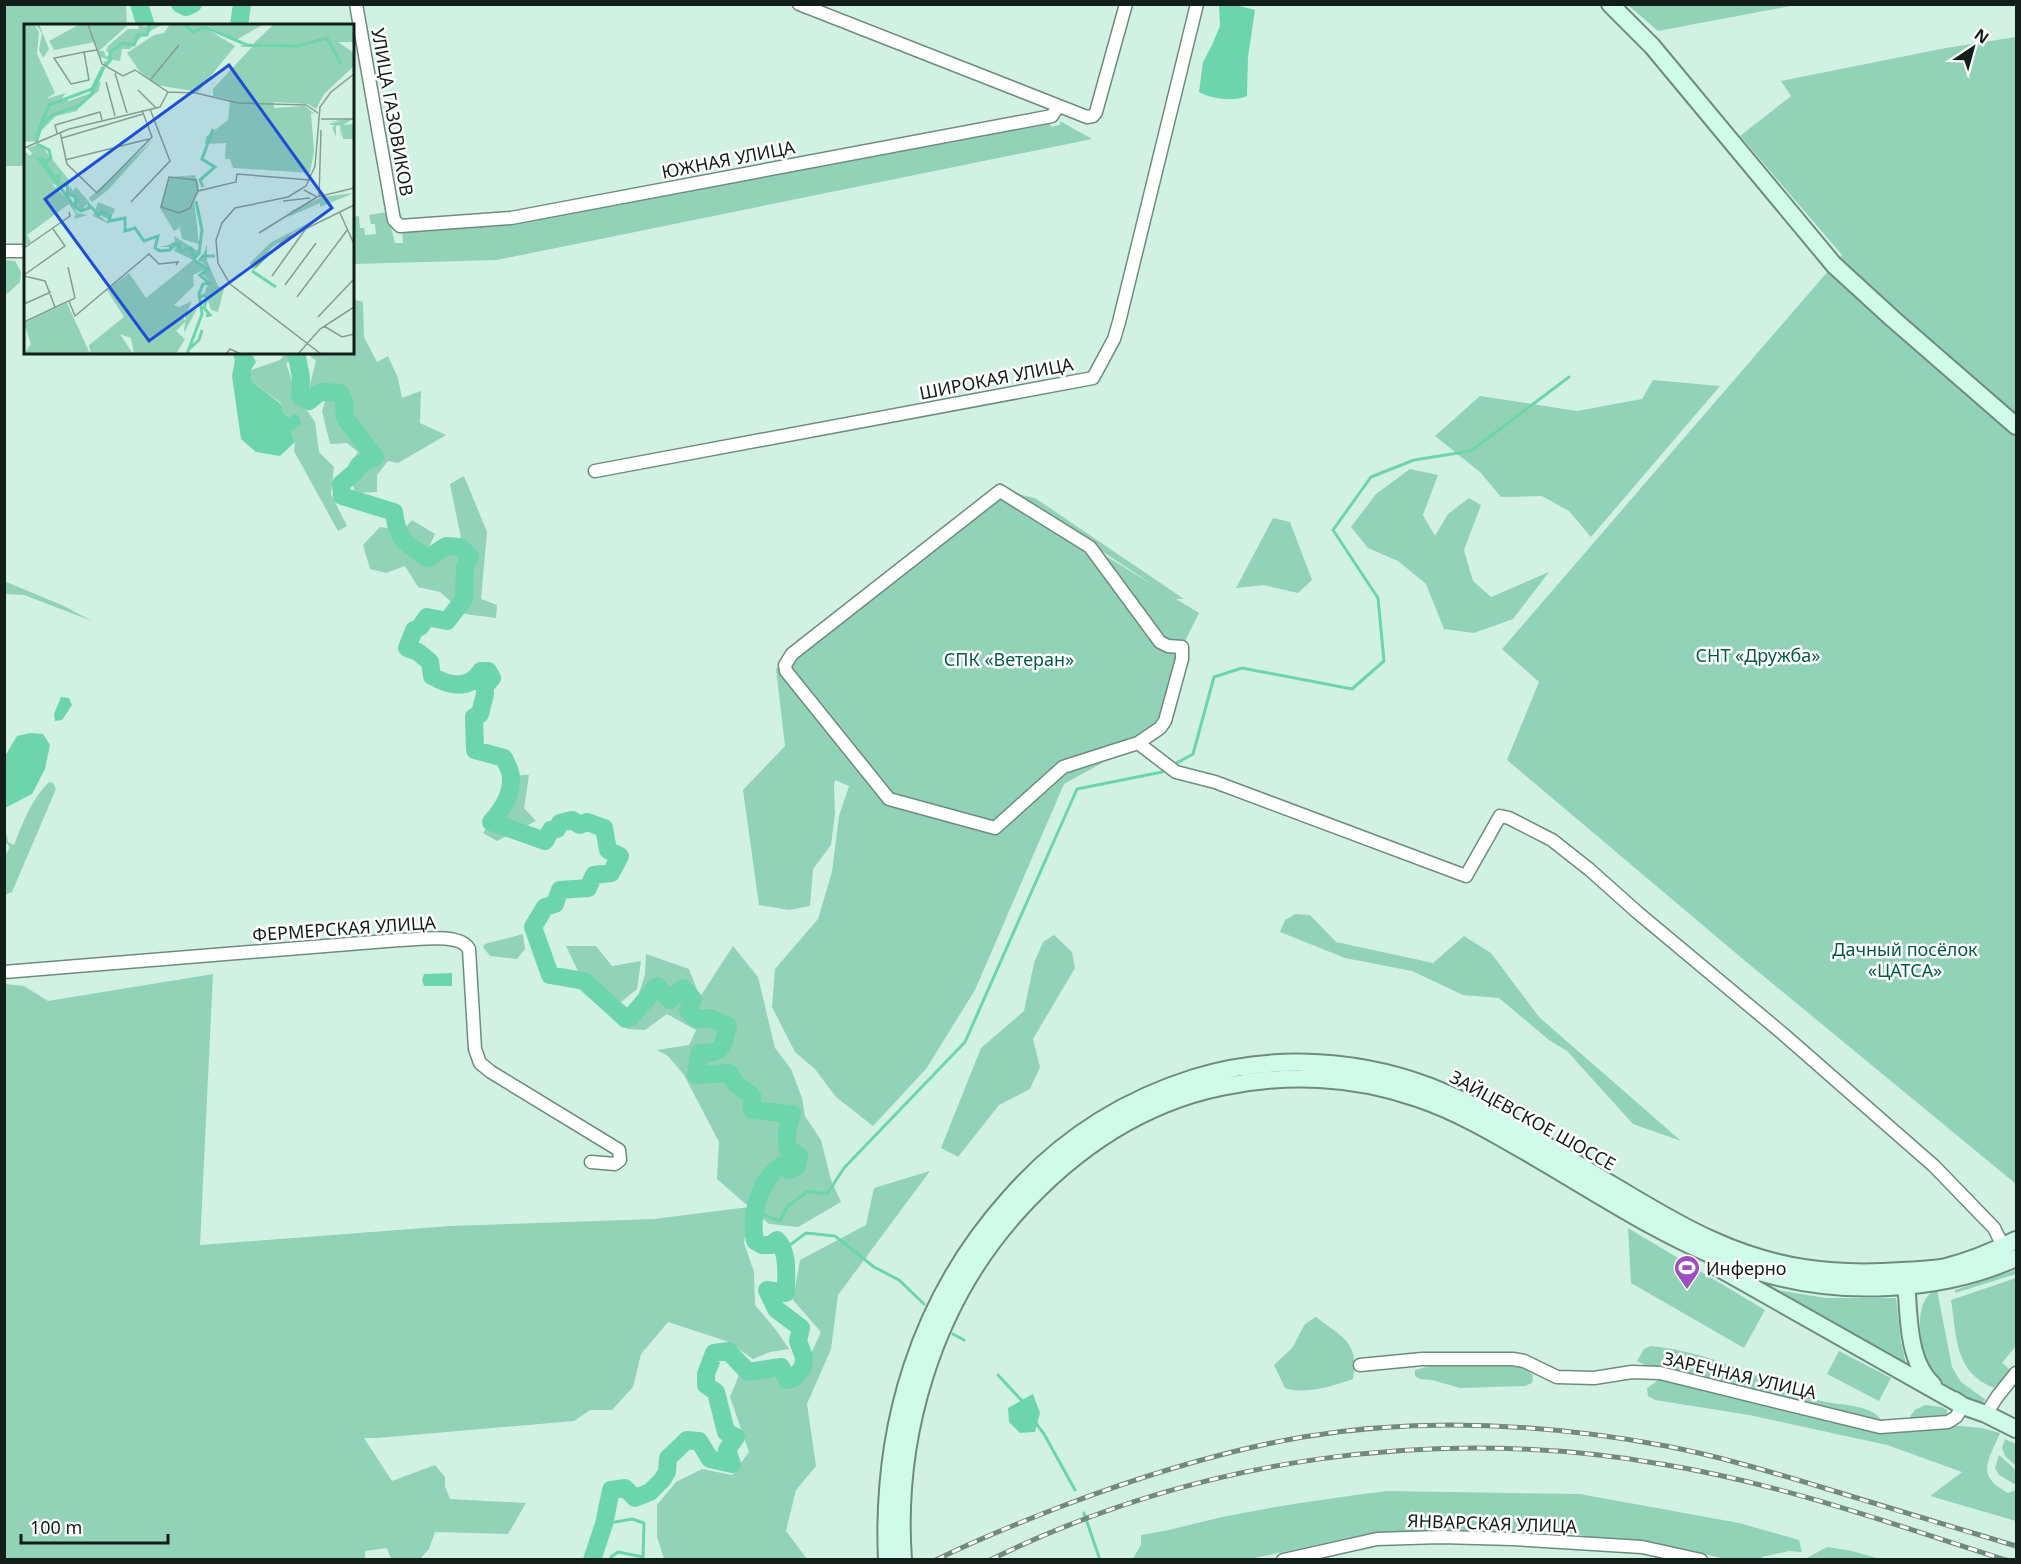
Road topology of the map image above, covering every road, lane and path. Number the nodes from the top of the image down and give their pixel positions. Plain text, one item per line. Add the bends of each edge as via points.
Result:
1 (356, 4) edge
2 (800, 4) edge
3 (1126, 4) edge
4 (1197, 4) edge
5 (1610, 4) edge
6 (1058, 106) junction
7 (397, 224) joint
8 (4, 251) edge
9 (24, 251) edge
10 (2016, 426) edge
11 (595, 471) dead end
12 (1138, 743) junction
13 (4, 972) edge
14 (591, 1162) dead end
15 (1658, 1229) junction
16 (2010, 1243) edge
17 (2016, 1258) edge
18 (1890, 1272) junction
19 (1932, 1276) junction
20 (1906, 1286) junction
21 (1909, 1329) junction
22 (1360, 1365) dead end
23 (2016, 1373) edge
24 (1963, 1406) junction
25 (1986, 1414) junction
26 (2016, 1429) edge
27 (887, 1560) edge
28 (903, 1560) edge
29 (1283, 1560) edge
30 (1701, 1560) edge

1 - 7 street, УЛИЦА ГАЗОВИКОВ
2 - 6 street
3 - 6 street via 1096,112 1087,117
4 - 11 street, ШИРОКАЯ УЛИЦА via 1119,322 1093,378
5 - 10 main road via 1652,45 1834,265
6 - 7 street, ЮЖНАЯ УЛИЦА via 1052,116 511,218
8 - 9 street
12 - 12 street via 1165,721 1182,647 1160,642 1090,547 1000,491 792,654 785,665 889,799 994,828 1063,767
12 - 16 street via 1184,775 1215,782 1466,876 1500,816 1548,838 1934,1166
13 - 14 street, ФЕРМЕРСКАЯ УЛИЦА via 452,938 469,949 473,1037 480,1063 619,1150 620,1160 615,1164
15 - 20 main road, ЗАЙЦЕВСКОЕ ШОССЕ via 1731,1264 1773,1277 1840,1287
15 - 24 main road via 1726,1272
15 - 28 main road, ЗАЙЦЕВСКОЕ ШОССЕ via 1450,1111 1376,1087 1326,1079 1260,1080 1164,1103 1112,1131 1061,1168 1015,1214 976,1266 923,1378 912,1422 902,1493
16 - 19 main road, ЗАЙЦЕВСКОЕ ШОССЕ
17 - 19 main road, ЗАЙЦЕВСКОЕ ШОССЕ via 1978,1272
18 - 19 main road, ЗАЙЦЕВСКОЕ ШОССЕ
18 - 20 main road
18 - 27 main road, ЗАЙЦЕВСКОЕ ШОССЕ via 1825,1272 1738,1251 1676,1222 1493,1116 1441,1090 1403,1077 1371,1070 1277,1063 1205,1075 1116,1110 1057,1152 983,1230 945,1289 915,1357 894,1430 887,1485
19 - 20 main road
19 - 21 main road via 1917,1299
20 - 21 main road
21 - 24 main road via 1924,1376
22 - 24 street, ЗАРЕЧНАЯ УЛИЦА via 1422,1359 1513,1359 1557,1377 1574,1379 1660,1373 1880,1427 1948,1422
23 - 25 street
24 - 25 main road
25 - 26 main road
29 - 30 street, ЯНВАРСКАЯ УЛИЦА via 1377,1539 1441,1537 1641,1547

